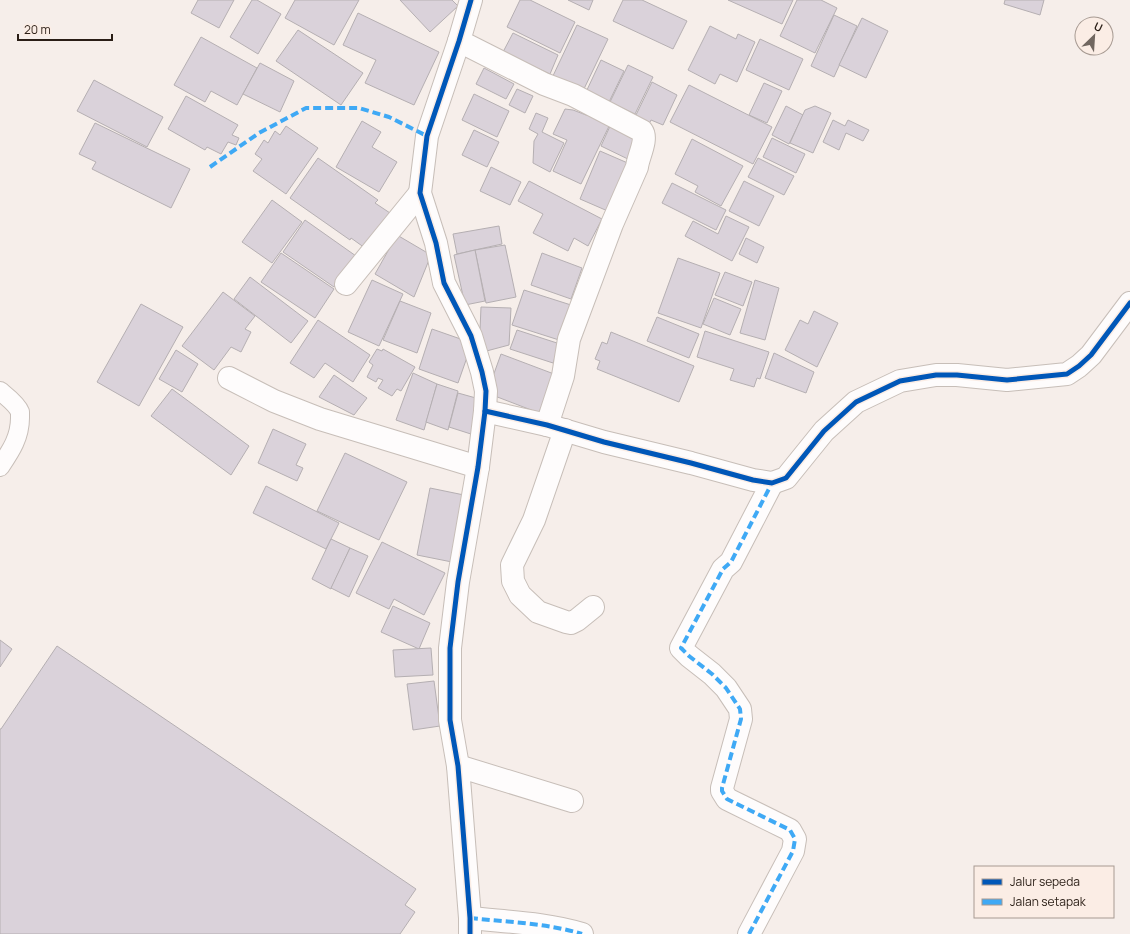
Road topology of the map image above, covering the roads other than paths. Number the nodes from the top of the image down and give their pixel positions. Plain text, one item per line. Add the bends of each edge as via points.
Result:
1 (471, 0) edge
2 (459, 42) junction
3 (420, 193) junction
4 (346, 284) dead end
5 (1130, 303) edge
6 (229, 378) dead end
7 (0, 391) edge
8 (486, 411) junction
9 (556, 428) junction
10 (0, 467) edge
11 (478, 467) junction
12 (772, 483) junction
13 (593, 607) dead end
14 (458, 766) junction
15 (572, 801) dead end
16 (470, 926) edge
17 (582, 934) edge
18 (749, 934) edge

1 - 2 street
2 - 3 street via 427,136
2 - 9 street via 544,84 573,95 644,134 637,167 612,224 569,339
3 - 4 street
3 - 8 street via 436,243 444,283 471,336 482,372 486,391
5 - 12 street via 1091,355 1067,374 1007,380 936,375 900,381 856,402 824,431 786,478
6 - 11 street via 274,402 320,419
7 - 10 lane via 20,412 20,421 15,445
8 - 9 street
8 - 11 street
9 - 12 street
9 - 13 street via 534,520 512,565 513,581 520,596 538,612 566,622 577,620
11 - 14 street via 458,582 450,648 450,720
12 - 18 street via 681,648 726,688 740,709 741,720 722,788 725,797 790,830 795,839 793,851
14 - 15 street
14 - 16 street
16 - 17 street via 537,925

